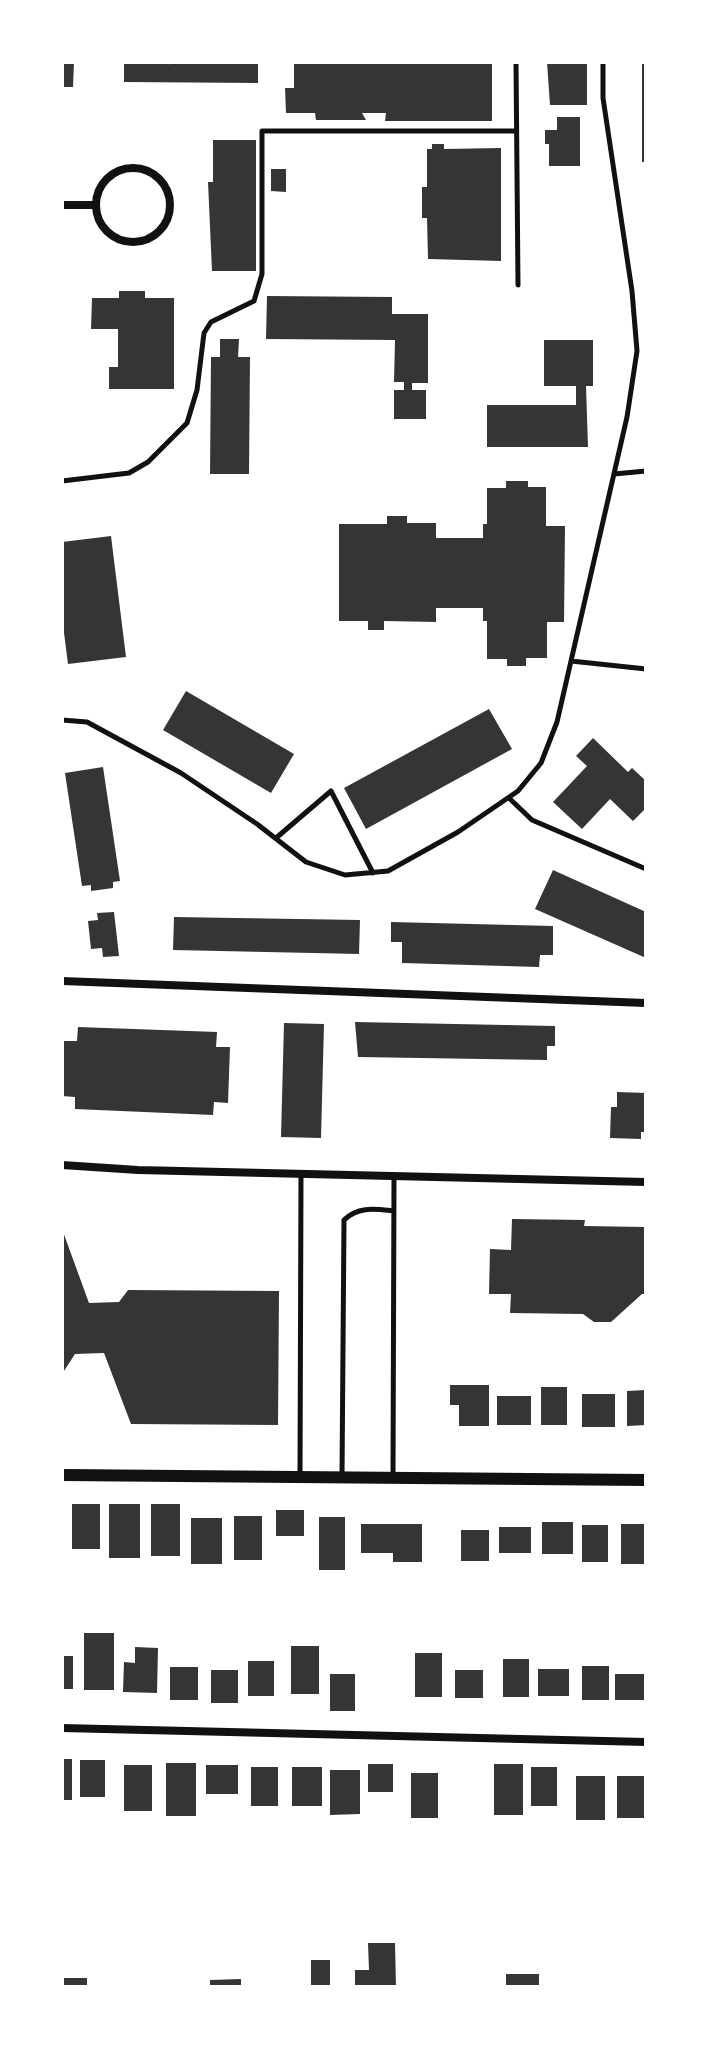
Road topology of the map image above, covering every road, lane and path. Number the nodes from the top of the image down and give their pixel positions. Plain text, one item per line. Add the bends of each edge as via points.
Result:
1 (516, 62) edge
2 (603, 62) edge
3 (516, 131) junction
4 (62, 205) edge
5 (96, 205) junction
6 (518, 285) dead end
7 (646, 471) edge
8 (614, 474) junction
9 (62, 481) edge
10 (571, 661) junction
11 (646, 669) edge
12 (62, 720) edge
13 (509, 798) junction
14 (276, 838) junction
15 (646, 869) edge
16 (373, 873) junction
17 (62, 981) edge
18 (646, 1003) edge
19 (62, 1165) edge
20 (301, 1174) junction
21 (394, 1177) junction
22 (646, 1182) edge
23 (394, 1211) junction
24 (62, 1475) edge
25 (300, 1477) junction
26 (342, 1477) junction
27 (393, 1477) junction
28 (646, 1480) edge
29 (62, 1728) edge
30 (646, 1742) edge

1 - 3 lane
2 - 8 lane via 603,98 637,351
3 - 6 lane
3 - 9 lane via 262,131 262,274 254,301 207,327 187,423 148,462 129,473
4 - 5 street
5 - 5 street via 102,226 130,242 151,238 170,211 161,181 131,168 110,176
7 - 8 lane
8 - 10 lane
10 - 11 lane
10 - 13 lane via 541,763
12 - 14 lane via 87,722 181,773
13 - 15 lane via 532,820
13 - 16 lane via 388,871
14 - 16 lane via 306,862 345,875
14 - 16 lane via 331,791
17 - 18 street
19 - 20 street
20 - 21 street
20 - 25 lane
21 - 22 street
21 - 23 lane
23 - 26 lane via 364,1209 344,1220
23 - 27 lane
24 - 25 street
25 - 26 street
26 - 27 street
27 - 28 street
29 - 30 street

